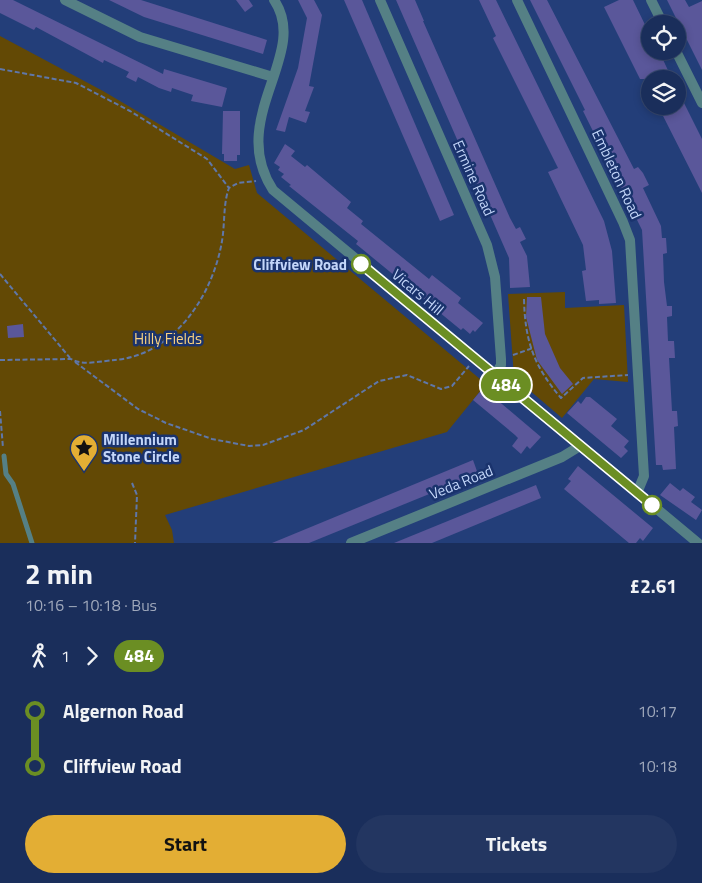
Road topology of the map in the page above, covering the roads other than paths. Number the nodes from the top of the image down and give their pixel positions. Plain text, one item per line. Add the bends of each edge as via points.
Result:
1 (65, 0) edge
2 (274, 0) edge
3 (380, 0) edge
4 (517, 0) edge
5 (651, 0) edge
6 (658, 15) edge
7 (680, 60) edge
8 (273, 77) junction
9 (702, 104) edge
10 (495, 376) junction
11 (580, 446) junction
12 (4, 456) road end
13 (3, 473) edge
14 (637, 493) junction
15 (694, 542) edge
16 (32, 543) edge
17 (351, 543) edge

1 - 8 street via 140,37
2 - 8 street, Vicars Hill via 284,18 285,30
3 - 10 street, Ermine Road via 487,245 495,277 501,360
4 - 14 street, Embleton Road via 630,240 644,476
5 - 6 street
7 - 9 street
8 - 10 street, Vicars Hill via 259,121 257,139 263,172 272,190
10 - 11 street, Vicars Hill
11 - 14 street, Vicars Hill
11 - 17 street, Veda Road via 562,457
12 - 13 lane
13 - 16 lane via 13,484
14 - 15 street, Vicars Hill

